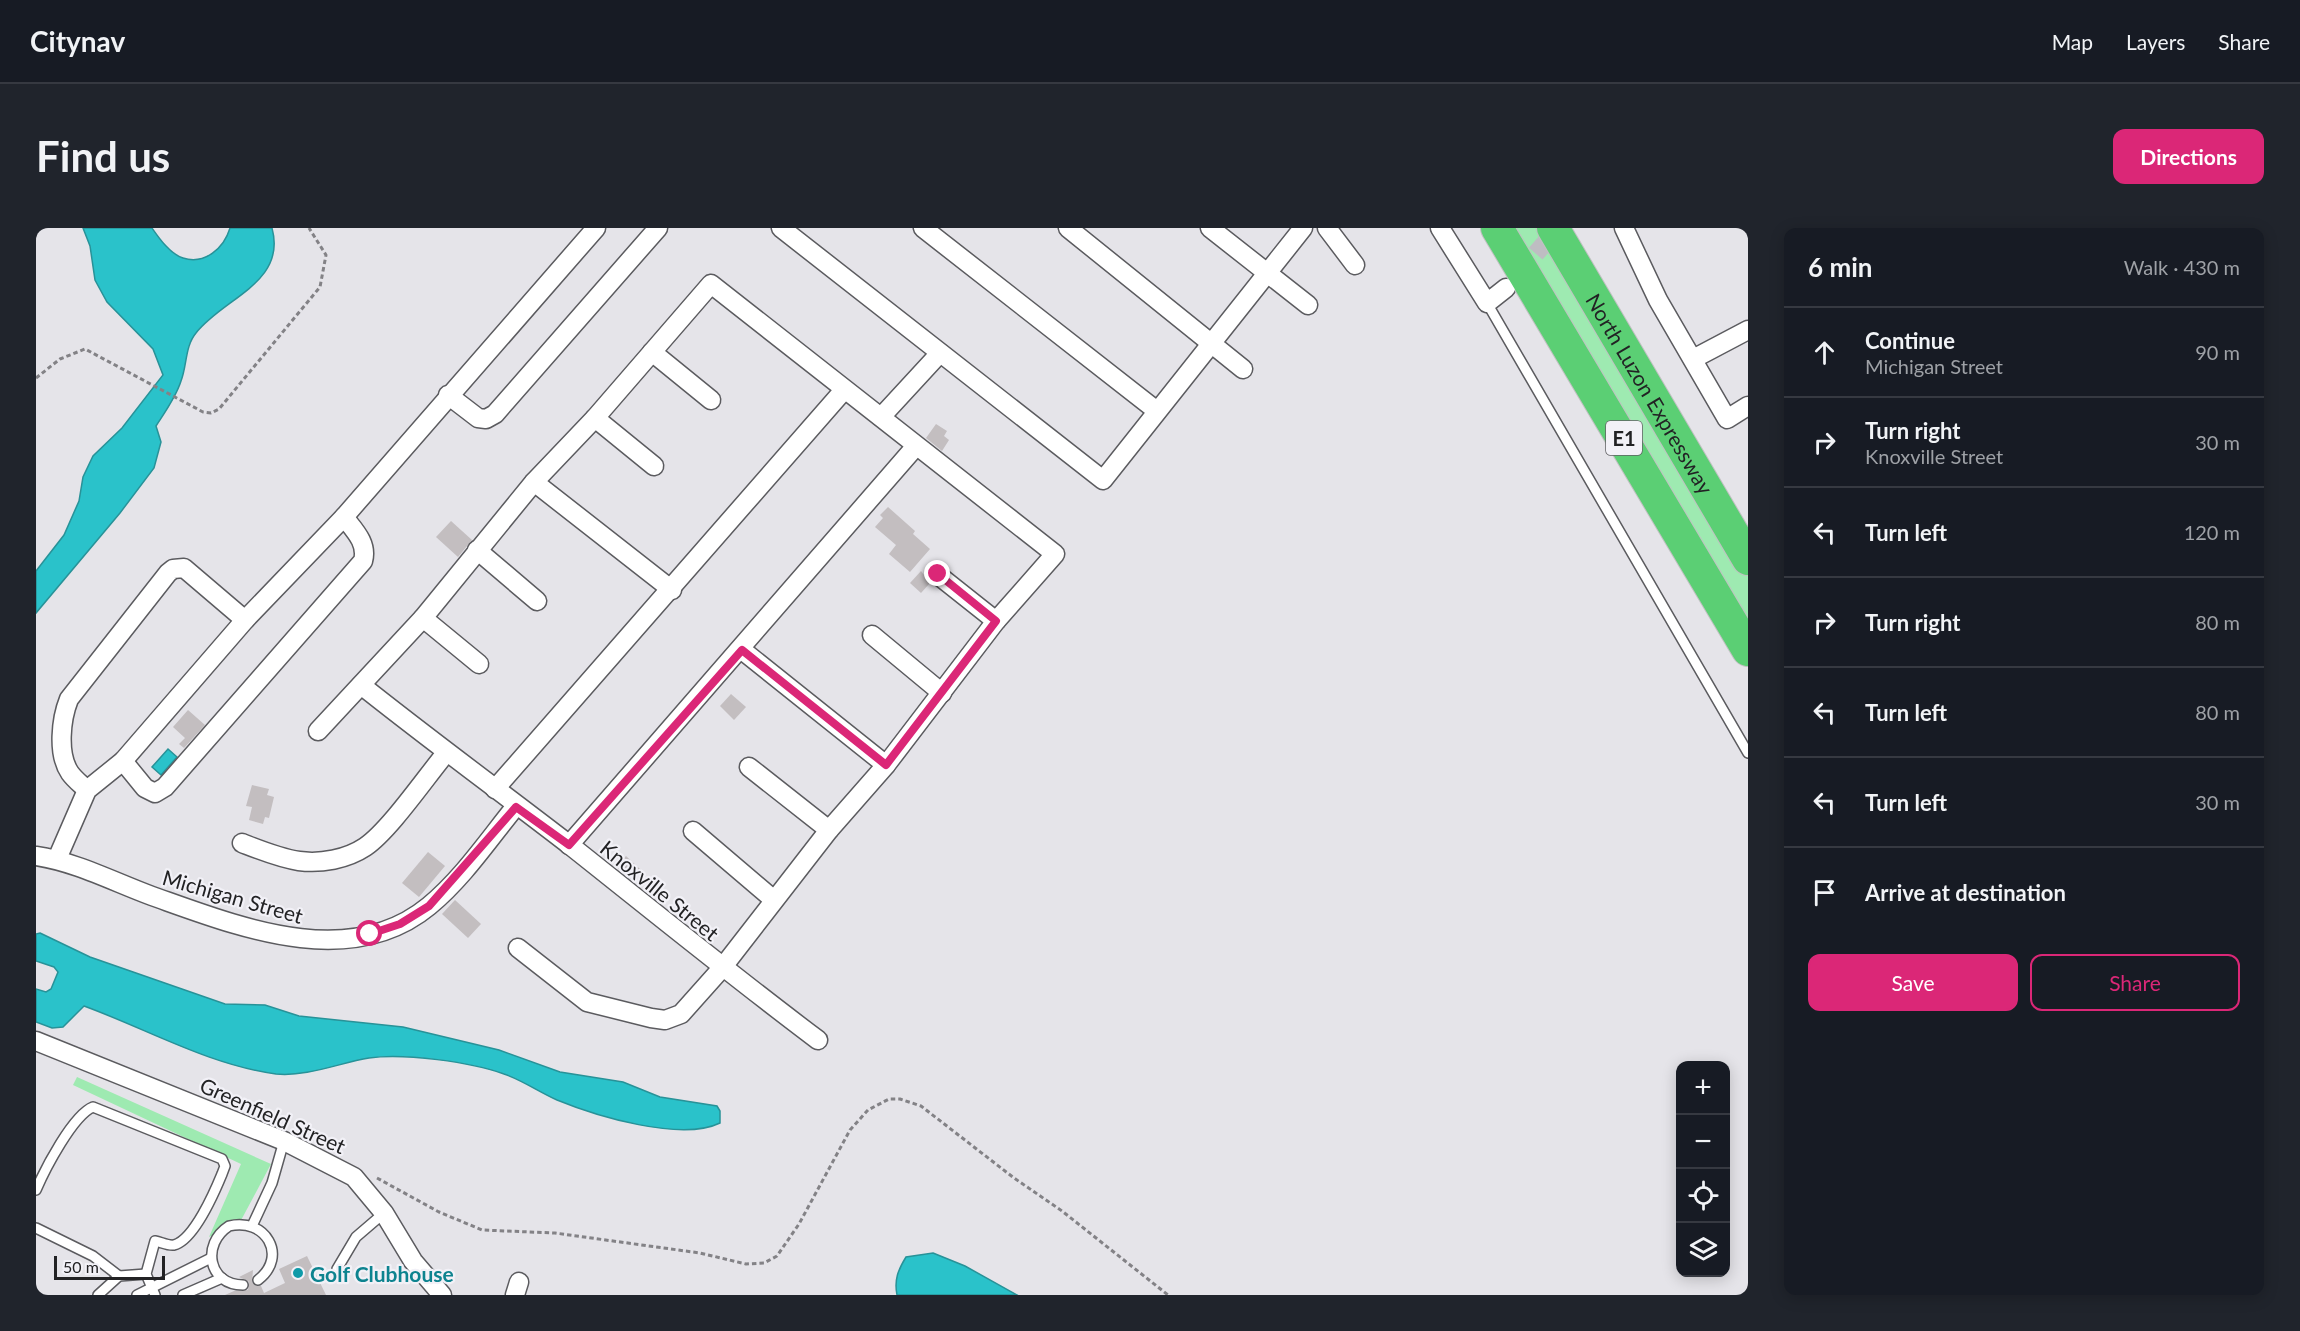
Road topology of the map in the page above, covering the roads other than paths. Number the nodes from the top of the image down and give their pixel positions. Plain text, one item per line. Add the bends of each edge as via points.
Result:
1 (596, 228) edge
2 (658, 228) edge
3 (781, 228) edge
4 (923, 228) edge
5 (1068, 228) edge
6 (1210, 228) edge
7 (1303, 228) edge
8 (1327, 228) edge
9 (1440, 228) edge
10 (1497, 228) edge
11 (1553, 228) edge
12 (1624, 228) edge
13 (1355, 265) dead end
14 (1266, 274) junction
15 (1506, 288) tunnel mouth
16 (1487, 303) junction
17 (1308, 306) dead end
18 (1748, 330) edge
19 (1212, 345) junction
20 (652, 352) junction
21 (940, 353) junction
22 (1693, 359) junction
23 (1243, 369) dead end
24 (844, 390) junction
25 (448, 395) junction
26 (711, 400) dead end
27 (1748, 405) edge
28 (1157, 411) junction
29 (881, 417) junction
30 (595, 418) junction
31 (916, 446) junction
32 (654, 466) dead end
33 (534, 482) junction
34 (344, 517) junction
35 (477, 550) junction
36 (1748, 559) edge
37 (938, 574) dead end
38 (672, 590) junction
39 (537, 601) dead end
40 (423, 618) junction
41 (245, 621) junction
42 (996, 621) junction
43 (872, 635) dead end
44 (742, 650) junction
45 (1748, 650) edge
46 (479, 664) dead end
47 (361, 685) junction
48 (942, 693) junction
49 (318, 731) dead end
50 (446, 753) junction
51 (1748, 753) edge
52 (123, 761) junction
53 (886, 765) junction
54 (749, 767) dead end
55 (495, 789) junction
56 (87, 790) junction
57 (516, 807) junction
58 (829, 830) junction
59 (693, 831) dead end
60 (242, 843) dead end
61 (569, 845) junction
62 (36, 856) edge
63 (57, 859) junction
64 (774, 900) junction
65 (518, 948) dead end
66 (722, 968) junction
67 (818, 1040) dead end
68 (36, 1041) edge
69 (284, 1141) junction
70 (36, 1190) edge
71 (384, 1213) junction
72 (252, 1226) junction
73 (36, 1228) edge
74 (211, 1258) junction
75 (337, 1269) dead end
76 (146, 1274) junction
77 (118, 1276) junction
78 (222, 1278) junction
79 (258, 1280) dead end
80 (243, 1285) dead end
81 (152, 1292) edge
82 (98, 1295) edge
83 (137, 1295) edge
84 (183, 1295) edge
85 (442, 1295) edge

1 - 25 street
2 - 25 street via 495,414 478,418
3 - 21 street
4 - 28 street
5 - 19 street
6 - 14 street
7 - 14 street
8 - 13 street
9 - 16 street
10 - 45 highway, E1
11 - 36 highway, North Luzon Expressway / E1
12 - 22 street via 1658,300
14 - 17 street
14 - 19 street
15 - 16 street
16 - 51 lane
18 - 22 street
19 - 23 street
19 - 28 street
20 - 24 street via 711,284
20 - 26 street
20 - 30 street
21 - 28 street via 1103,480
21 - 29 street
22 - 27 street via 1727,419
24 - 29 street
24 - 38 street
25 - 34 street
29 - 31 street
30 - 32 street
30 - 33 street
31 - 42 street via 1055,554
31 - 44 street
33 - 35 street
33 - 38 street
34 - 41 street
34 - 52 street via 364,543 363,561 165,787 155,793 145,788
35 - 39 street
35 - 40 street
37 - 42 street
38 - 55 street
40 - 46 street
40 - 47 street
41 - 52 street
41 - 56 street via 184,568 168,573 69,699 64,711 66,766
42 - 48 street
43 - 48 street
44 - 53 street
44 - 61 street
47 - 49 street
47 - 50 street, Knoxville Street
48 - 53 street
50 - 55 street, Knoxville Street
50 - 60 street via 385,828 348,856 325,862 299,861
52 - 56 street
53 - 58 street
54 - 58 street
55 - 57 street, Knoxville Street
56 - 63 street
57 - 61 street, Knoxville Street
57 - 63 street, Michigan Street via 429,906 400,924 338,939 274,935 152,896
58 - 64 street
59 - 64 street
61 - 66 street, Knoxville Street
62 - 63 street, Michigan Street
64 - 66 street
65 - 66 street via 587,1002 665,1020 681,1014
66 - 67 street, Knoxville Street
68 - 69 street, Greenfield Street
69 - 71 street, Greenfield Street via 354,1177
69 - 72 lane via 272,1183
70 - 76 lane via 72,1128 85,1110 93,1107 222,1160 225,1167 201,1218 181,1242 173,1245 155,1241
71 - 75 lane via 356,1237
71 - 85 street, Greenfield Street via 412,1261
72 - 74 lane via 237,1224 222,1230 213,1243
72 - 79 lane via 266,1235 272,1250 270,1266
73 - 77 lane via 93,1256
74 - 78 lane
74 - 81 lane
76 - 77 lane
76 - 81 lane
77 - 82 lane
78 - 80 lane
78 - 84 lane
81 - 83 lane

